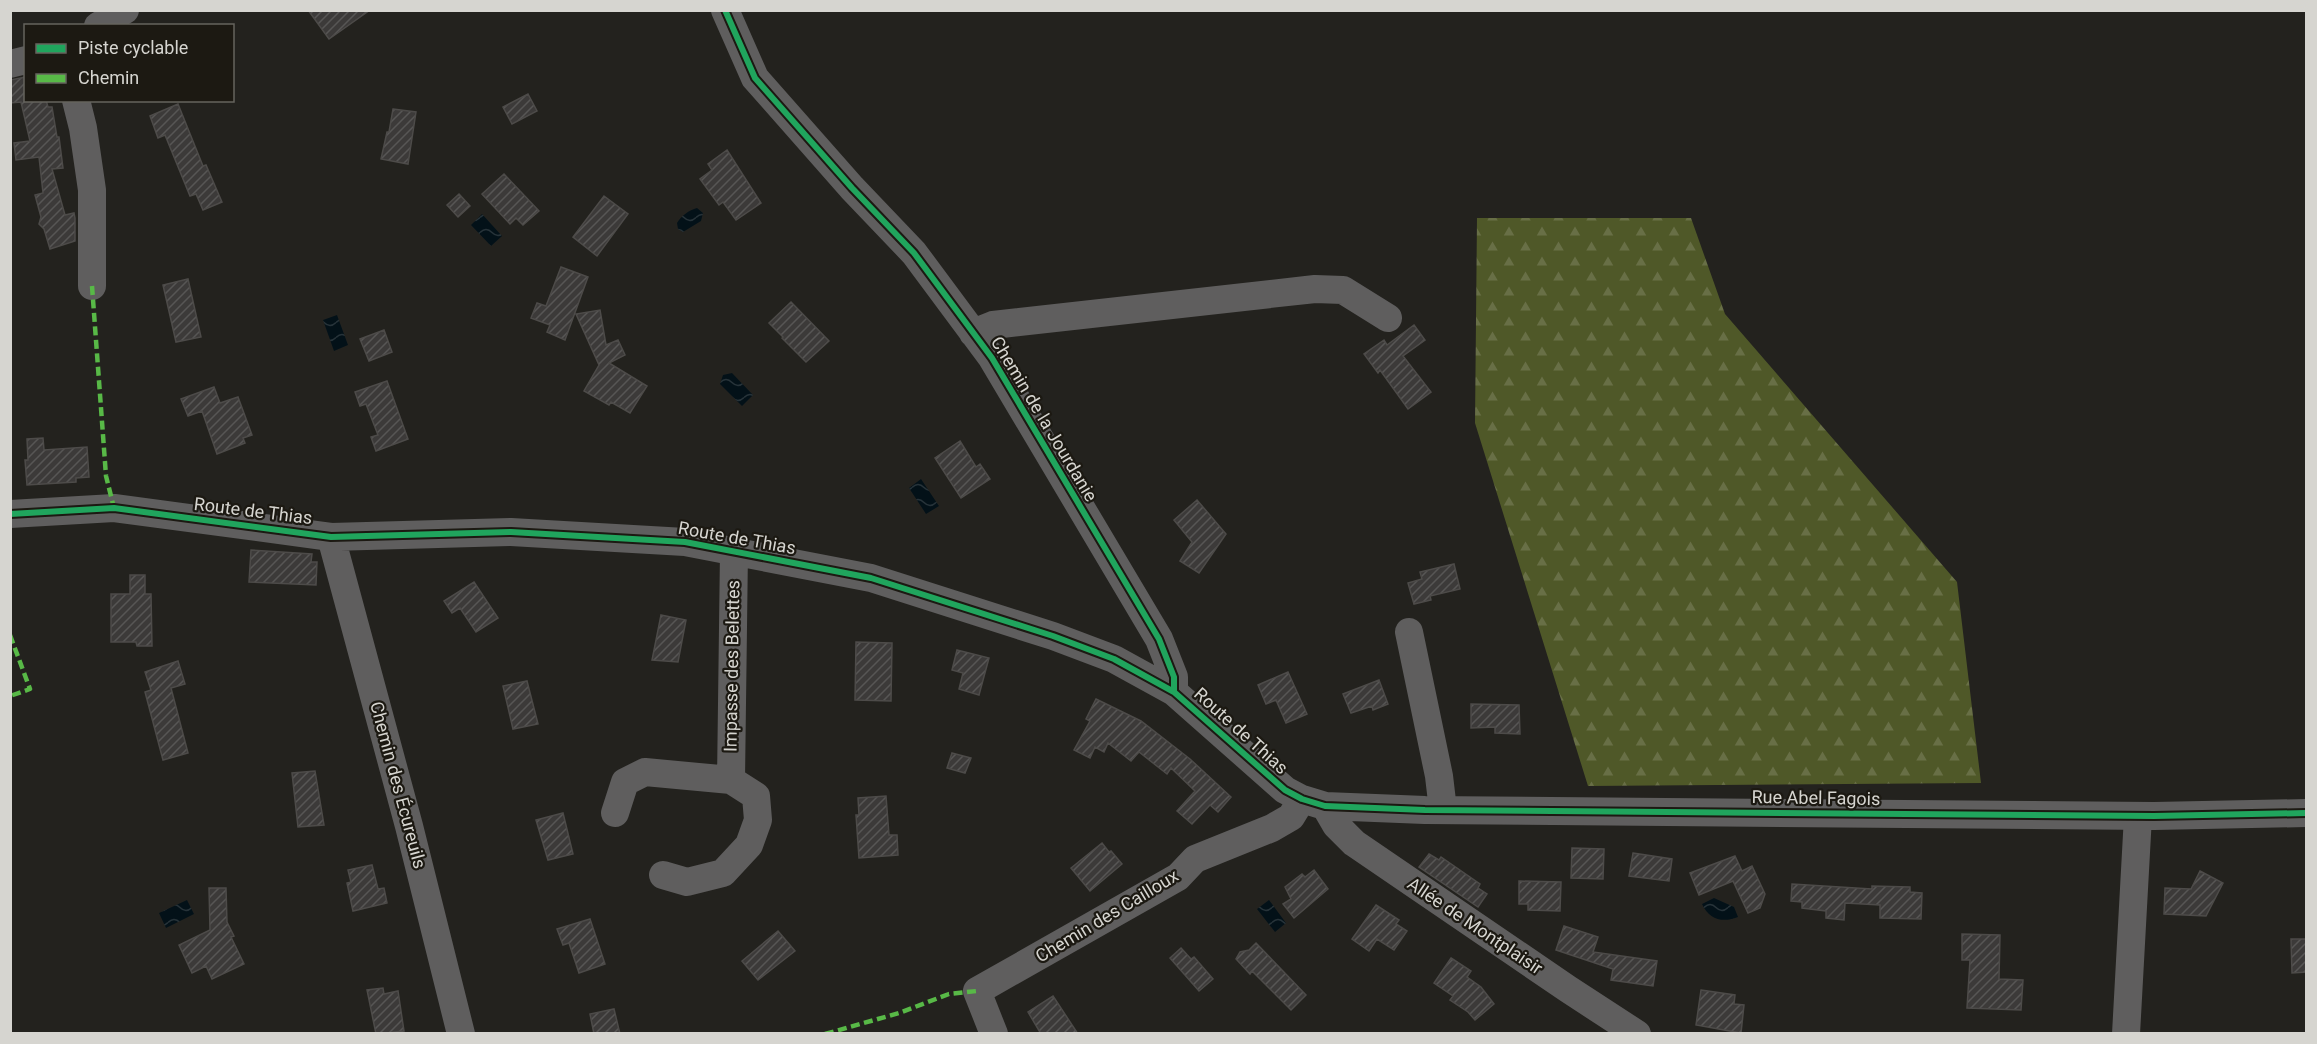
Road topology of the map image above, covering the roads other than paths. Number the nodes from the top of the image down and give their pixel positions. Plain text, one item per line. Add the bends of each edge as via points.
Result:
1 (125, 10) edge
2 (725, 10) edge
3 (101, 24) edge
4 (76, 102) edge
5 (92, 286) dead end
6 (1388, 318) dead end
7 (974, 333) junction
8 (10, 514) edge
9 (331, 537) junction
10 (734, 551) junction
11 (1409, 632) dead end
12 (1174, 692) junction
13 (731, 780) junction
14 (1314, 803) junction
15 (1443, 810) junction
16 (615, 813) dead end
17 (2307, 813) edge
18 (2138, 816) junction
19 (663, 875) dead end
20 (461, 1034) edge
21 (994, 1034) edge
22 (1637, 1034) edge
23 (2126, 1034) edge

1 - 3 street
2 - 7 street, Chemin de la Jourdanie via 755,78 914,253
4 - 5 street via 92,190
6 - 7 street via 1343,290 1315,288 993,325
7 - 12 street, Chemin de la Jourdanie via 1159,639 1174,677
8 - 9 street, Route de Thias via 114,508
9 - 10 street, Route de Thias via 511,532 685,542
9 - 20 street, Chemin des Écureuils via 410,826
10 - 12 street, Route de Thias via 871,578 1053,636 1114,659
10 - 13 street, Impasse des Belettes
11 - 15 street
12 - 14 street, Route de Thias via 1276,783
13 - 16 street via 645,772 625,782
13 - 19 street via 756,796 758,819 749,845 723,873 687,882
14 - 15 street, Rue Abel Fagois
14 - 21 street, Chemin des Cailloux via 1272,828 1195,859 1178,877 977,991
14 - 22 street, Allée de Montplaisir via 1354,843
15 - 18 street, Rue Abel Fagois
17 - 18 street, Rue Abel Fagois
18 - 23 street

